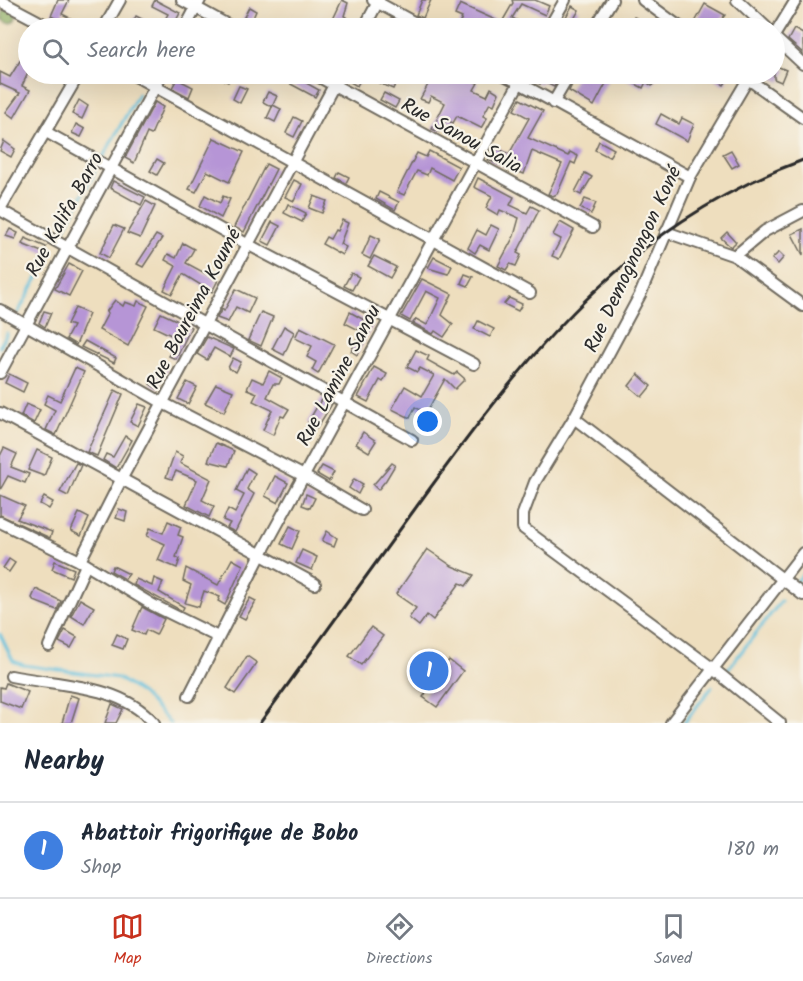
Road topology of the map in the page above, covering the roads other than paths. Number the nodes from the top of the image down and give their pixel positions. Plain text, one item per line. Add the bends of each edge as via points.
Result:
1 (120, 0) edge
2 (182, 0) edge
3 (612, 0) edge
4 (643, 0) edge
5 (738, 0) edge
6 (796, 0) edge
7 (0, 1) edge
8 (376, 1) edge
9 (562, 1) edge
10 (198, 4) edge
11 (32, 18) edge
12 (110, 18) edge
13 (190, 18) edge
14 (219, 18) edge
15 (368, 18) edge
16 (406, 18) edge
17 (554, 18) edge
18 (601, 18) edge
19 (667, 18) edge
20 (757, 18) edge
21 (785, 18) edge
22 (785, 47) edge
23 (803, 64) edge
24 (73, 84) edge
25 (150, 84) edge
26 (157, 84) edge
27 (518, 84) edge
28 (529, 84) edge
29 (564, 84) edge
30 (742, 84) edge
31 (759, 84) edge
32 (333, 85) joint
33 (155, 87) junction
34 (553, 103) junction
35 (803, 118) edge
36 (45, 132) junction
37 (474, 162) junction
38 (291, 164) junction
39 (110, 168) junction
40 (690, 177) junction
41 (0, 209) edge
42 (803, 210) edge
43 (593, 227) dead end
44 (666, 232) junction
45 (432, 240) junction
46 (247, 244) junction
47 (67, 246) junction
48 (735, 256) junction
49 (530, 293) dead end
50 (803, 306) edge
51 (0, 310) edge
52 (389, 319) junction
53 (205, 322) junction
54 (25, 325) junction
55 (474, 364) dead end
56 (0, 374) edge
57 (344, 402) junction
58 (163, 403) junction
59 (0, 413) edge
60 (574, 418) junction
61 (412, 440) dead end
62 (304, 476) junction
63 (122, 478) junction
64 (362, 510) dead end
65 (0, 522) edge
66 (803, 553) edge
67 (261, 554) junction
68 (83, 563) junction
69 (783, 579) junction
70 (315, 584) dead end
71 (803, 595) edge
72 (218, 638) junction
73 (49, 646) dead end
74 (712, 668) junction
75 (10, 675) dead end
76 (189, 696) dead end
77 (150, 722) edge
78 (670, 723) edge
79 (780, 723) edge

1 - 12 street
2 - 10 street
3 - 18 street
4 - 19 street
5 - 20 street
6 - 21 street
7 - 11 street
8 - 15 street
8 - 16 street
9 - 17 street
10 - 13 street
10 - 14 street
22 - 23 street
24 - 36 street
25 - 33 street
26 - 33 street, Rue Kalifa Barro
27 - 37 street, Rue Lamine Sanou
28 - 34 street
29 - 34 street
30 - 40 street, Rue Demognongon Koné
31 - 35 street
32 - 37 street, Rue Sanou Salia
32 - 38 street, Rue Boureima Koumé
33 - 38 street
33 - 39 street, Rue Kalifa Barro
34 - 40 street
36 - 39 street
36 - 41 street
37 - 43 street, Rue Sanou Salia
37 - 45 street, Rue Lamine Sanou
38 - 45 street
38 - 46 street, Rue Boureima Koumé
39 - 46 street
39 - 47 street, Rue Kalifa Barro
40 - 44 street, Rue Demognongon Koné
41 - 47 street
42 - 48 street via 765,231
44 - 48 street
44 - 60 street, Rue Demognongon Koné via 640,295
45 - 49 street
45 - 52 street, Rue Lamine Sanou
46 - 52 street
46 - 53 street, Rue Boureima Koumé
47 - 53 street
47 - 54 street, Rue Kalifa Barro
48 - 50 street
51 - 54 street
52 - 55 street
52 - 57 street, Rue Lamine Sanou
53 - 57 street
53 - 58 street, Rue Boureima Koumé
54 - 56 street, Rue Kalifa Barro
54 - 58 street
57 - 61 street
57 - 62 street, Rue Lamine Sanou
58 - 62 street
58 - 63 street, Rue Boureima Koumé
59 - 63 street
60 - 69 street
60 - 74 street, Rue Demognongon Koné via 535,482 523,514 523,528
62 - 64 street
62 - 67 street, Rue Lamine Sanou
63 - 67 street
63 - 68 street, Rue Boureima Koumé
65 - 68 street
66 - 69 street
67 - 70 street
67 - 72 street, Rue Lamine Sanou
68 - 72 street
68 - 73 street, Rue Boureima Koumé
69 - 71 street
69 - 74 street
72 - 76 street, Rue Lamine Sanou
74 - 78 street
74 - 79 street
75 - 77 street via 96,690 126,701

